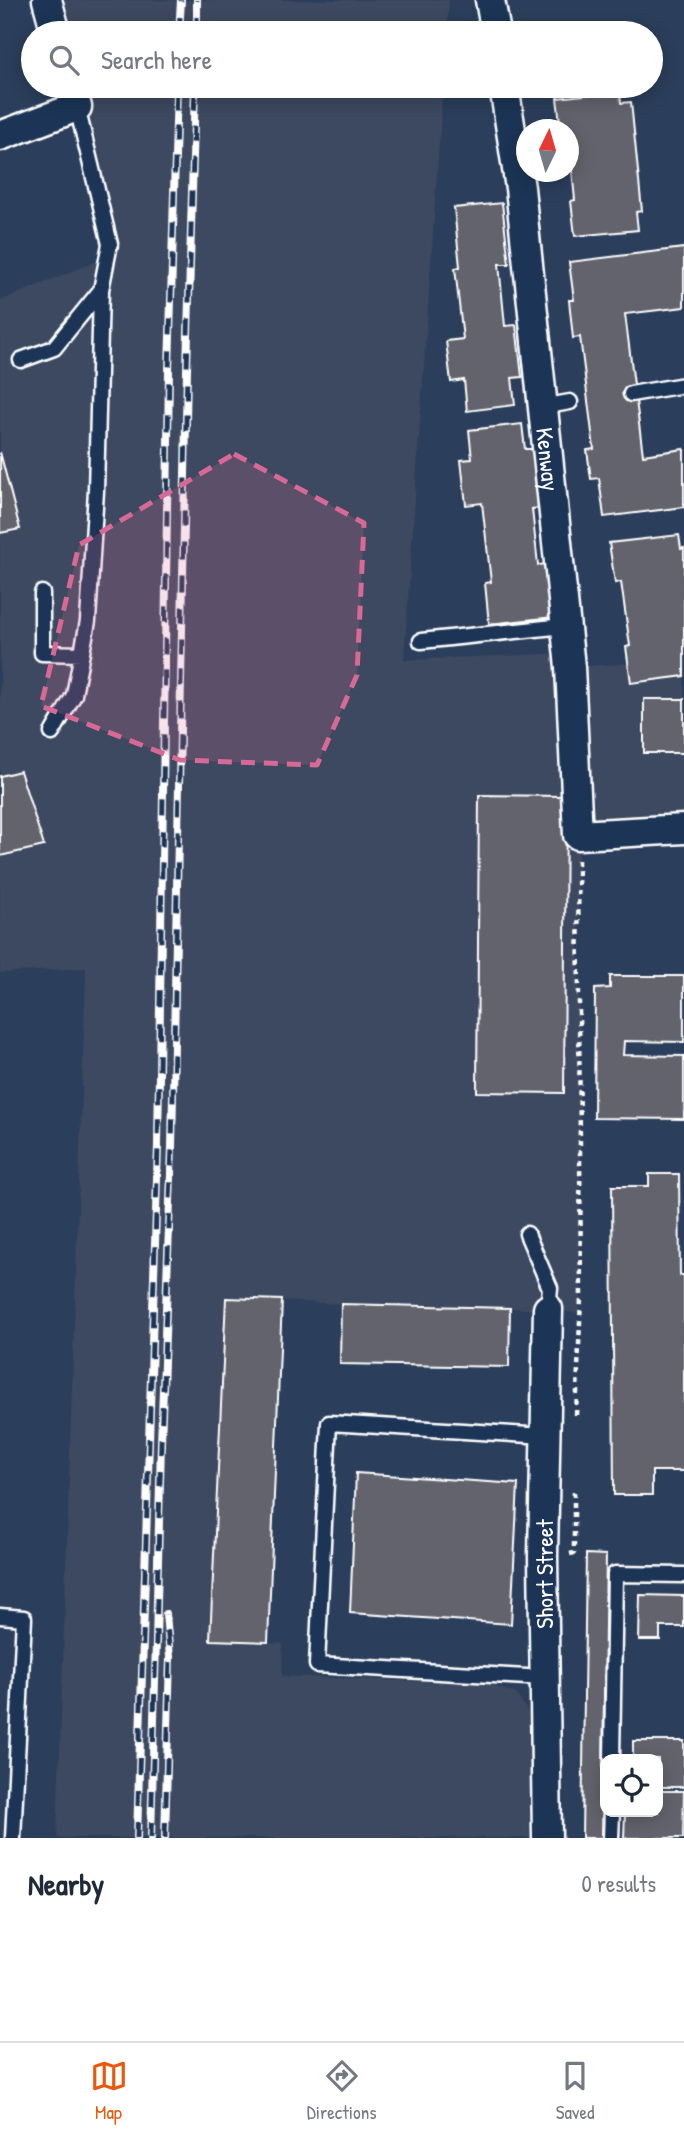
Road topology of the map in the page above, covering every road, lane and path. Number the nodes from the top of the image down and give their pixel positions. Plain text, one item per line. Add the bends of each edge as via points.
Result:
1 (47, 0) edge
2 (490, 0) edge
3 (53, 21) edge
4 (493, 21) edge
5 (70, 98) edge
6 (74, 98) edge
7 (506, 98) edge
8 (0, 136) edge
9 (101, 289) junction
10 (22, 360) dead end
11 (684, 385) edge
12 (631, 394) dead end
13 (570, 402) dead end
14 (542, 407) junction
15 (42, 593) dead end
16 (564, 626) junction
17 (421, 641) dead end
18 (82, 654) junction
19 (52, 733) dead end
20 (684, 829) edge
21 (578, 835) junction
22 (527, 1234) dead end
23 (548, 1309) joint
24 (576, 1416) dead end
25 (546, 1436) junction
26 (574, 1480) dead end
27 (543, 1556) junction
28 (684, 1575) edge
29 (0, 1616) edge
30 (545, 1678) junction
31 (612, 1754) edge
32 (612, 1817) edge
33 (13, 1838) edge
34 (547, 1838) edge
35 (611, 1838) edge

1 - 3 street
2 - 4 street
5 - 8 street
6 - 9 lane via 110,244
7 - 14 street, Kenway via 520,188
9 - 10 lane via 54,348
9 - 18 lane via 96,491
11 - 12 lane
13 - 14 lane
14 - 16 street, Kenway
15 - 18 lane via 41,653
16 - 17 lane
16 - 21 street, Kenway
18 - 19 lane via 74,695
20 - 21 street
21 - 24 path via 581,1298
22 - 23 lane via 550,1288
23 - 25 street, Short Street
25 - 27 street, Short Street
25 - 30 lane via 329,1423 317,1665
26 - 27 path via 574,1553
27 - 30 street, Short Street
28 - 31 lane via 615,1574
29 - 33 lane via 23,1618
30 - 34 street, Short Street
32 - 35 lane

